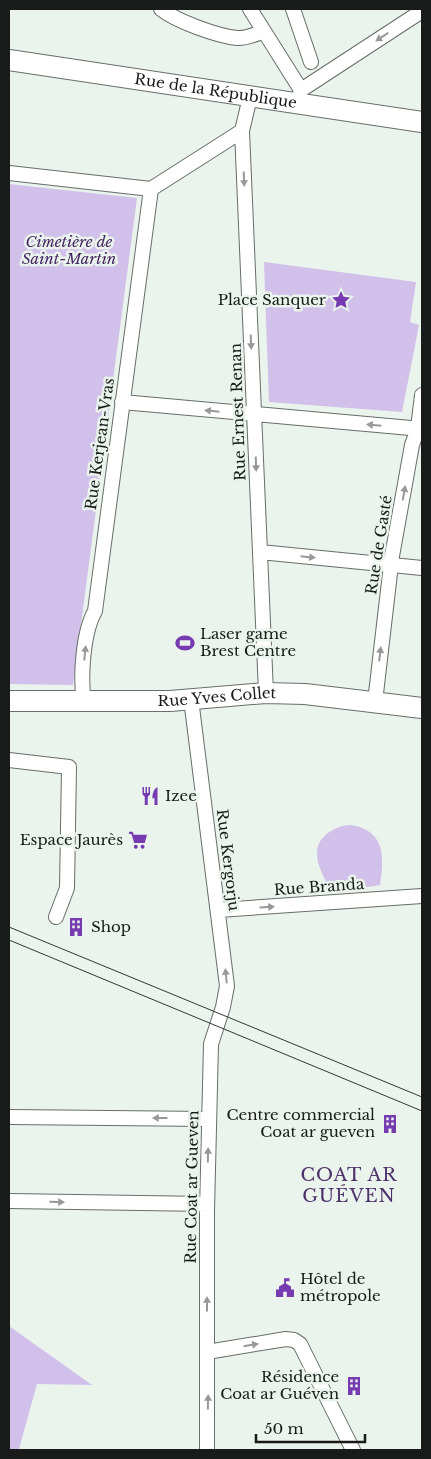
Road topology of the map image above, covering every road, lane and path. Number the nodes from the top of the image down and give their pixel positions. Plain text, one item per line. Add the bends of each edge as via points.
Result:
1 (160, 9) edge
2 (250, 9) edge
3 (293, 9) edge
4 (422, 10) edge
5 (264, 31) junction
6 (9, 60) edge
7 (311, 62) dead end
8 (250, 97) junction
9 (299, 97) junction
10 (422, 122) edge
11 (242, 131) junction
12 (9, 173) edge
13 (151, 189) junction
14 (422, 395) edge
15 (122, 402) junction
16 (254, 415) junction
17 (420, 429) edge
18 (260, 552) junction
19 (391, 565) junction
20 (422, 568) edge
21 (266, 693) junction
22 (191, 699) junction
23 (9, 701) edge
24 (84, 702) junction
25 (374, 702) junction
26 (422, 708) edge
27 (9, 760) edge
28 (422, 896) edge
29 (219, 910) junction
30 (56, 917) dead end
31 (216, 1024) joint
32 (9, 1117) edge
33 (208, 1119) junction
34 (9, 1201) edge
35 (207, 1204) junction
36 (207, 1352) junction
37 (207, 1450) edge
38 (353, 1450) edge

1 - 5 street via 170,16 225,36 239,38
2 - 5 street
3 - 7 street
4 -> 9 street
5 - 9 street
6 - 8 main road, Rue de la République
8 - 9 main road, Rue de la République
8 - 11 street, Rue Ernest Renan
9 - 10 main road, Rue de la République
11 - 13 street
11 -> 16 street, Rue Ernest Renan
12 - 13 street
13 - 15 street, Rue Kerjean-Vras
14 - 17 street, Rue de Gasté
16 -> 15 street
24 -> 15 street, Rue Kerjean-Vras via 82,687 88,622 95,611
17 -> 16 street
16 -> 18 street, Rue Ernest Renan
19 -> 17 street, Rue de Gasté via 412,445
18 -> 19 street
18 - 21 street, Rue Ernest Renan
19 - 20 street
25 -> 19 street, Rue de Gasté
21 - 22 main road, Rue Yves Collet
21 - 25 main road, Rue Yves Collet
22 - 24 main road, Rue Yves Collet
22 - 29 street, Rue Kergorju
23 - 24 main road, Rue Yves Collet
25 - 26 main road, Rue Yves Collet
27 - 30 street via 68,767 67,888
29 -> 28 street, Rue Branda
31 -> 29 street, Rue Kergorju via 227,986
31 - 33 street, Rue Coat ar Gueven via 211,1044
33 -> 32 street
35 -> 33 street, Rue Coat ar Gueven
34 -> 35 street
36 -> 35 street, Rue Coat ar Gueven
37 -> 36 street, Rue Coat ar Gueven
36 -> 38 street via 286,1339 300,1344

